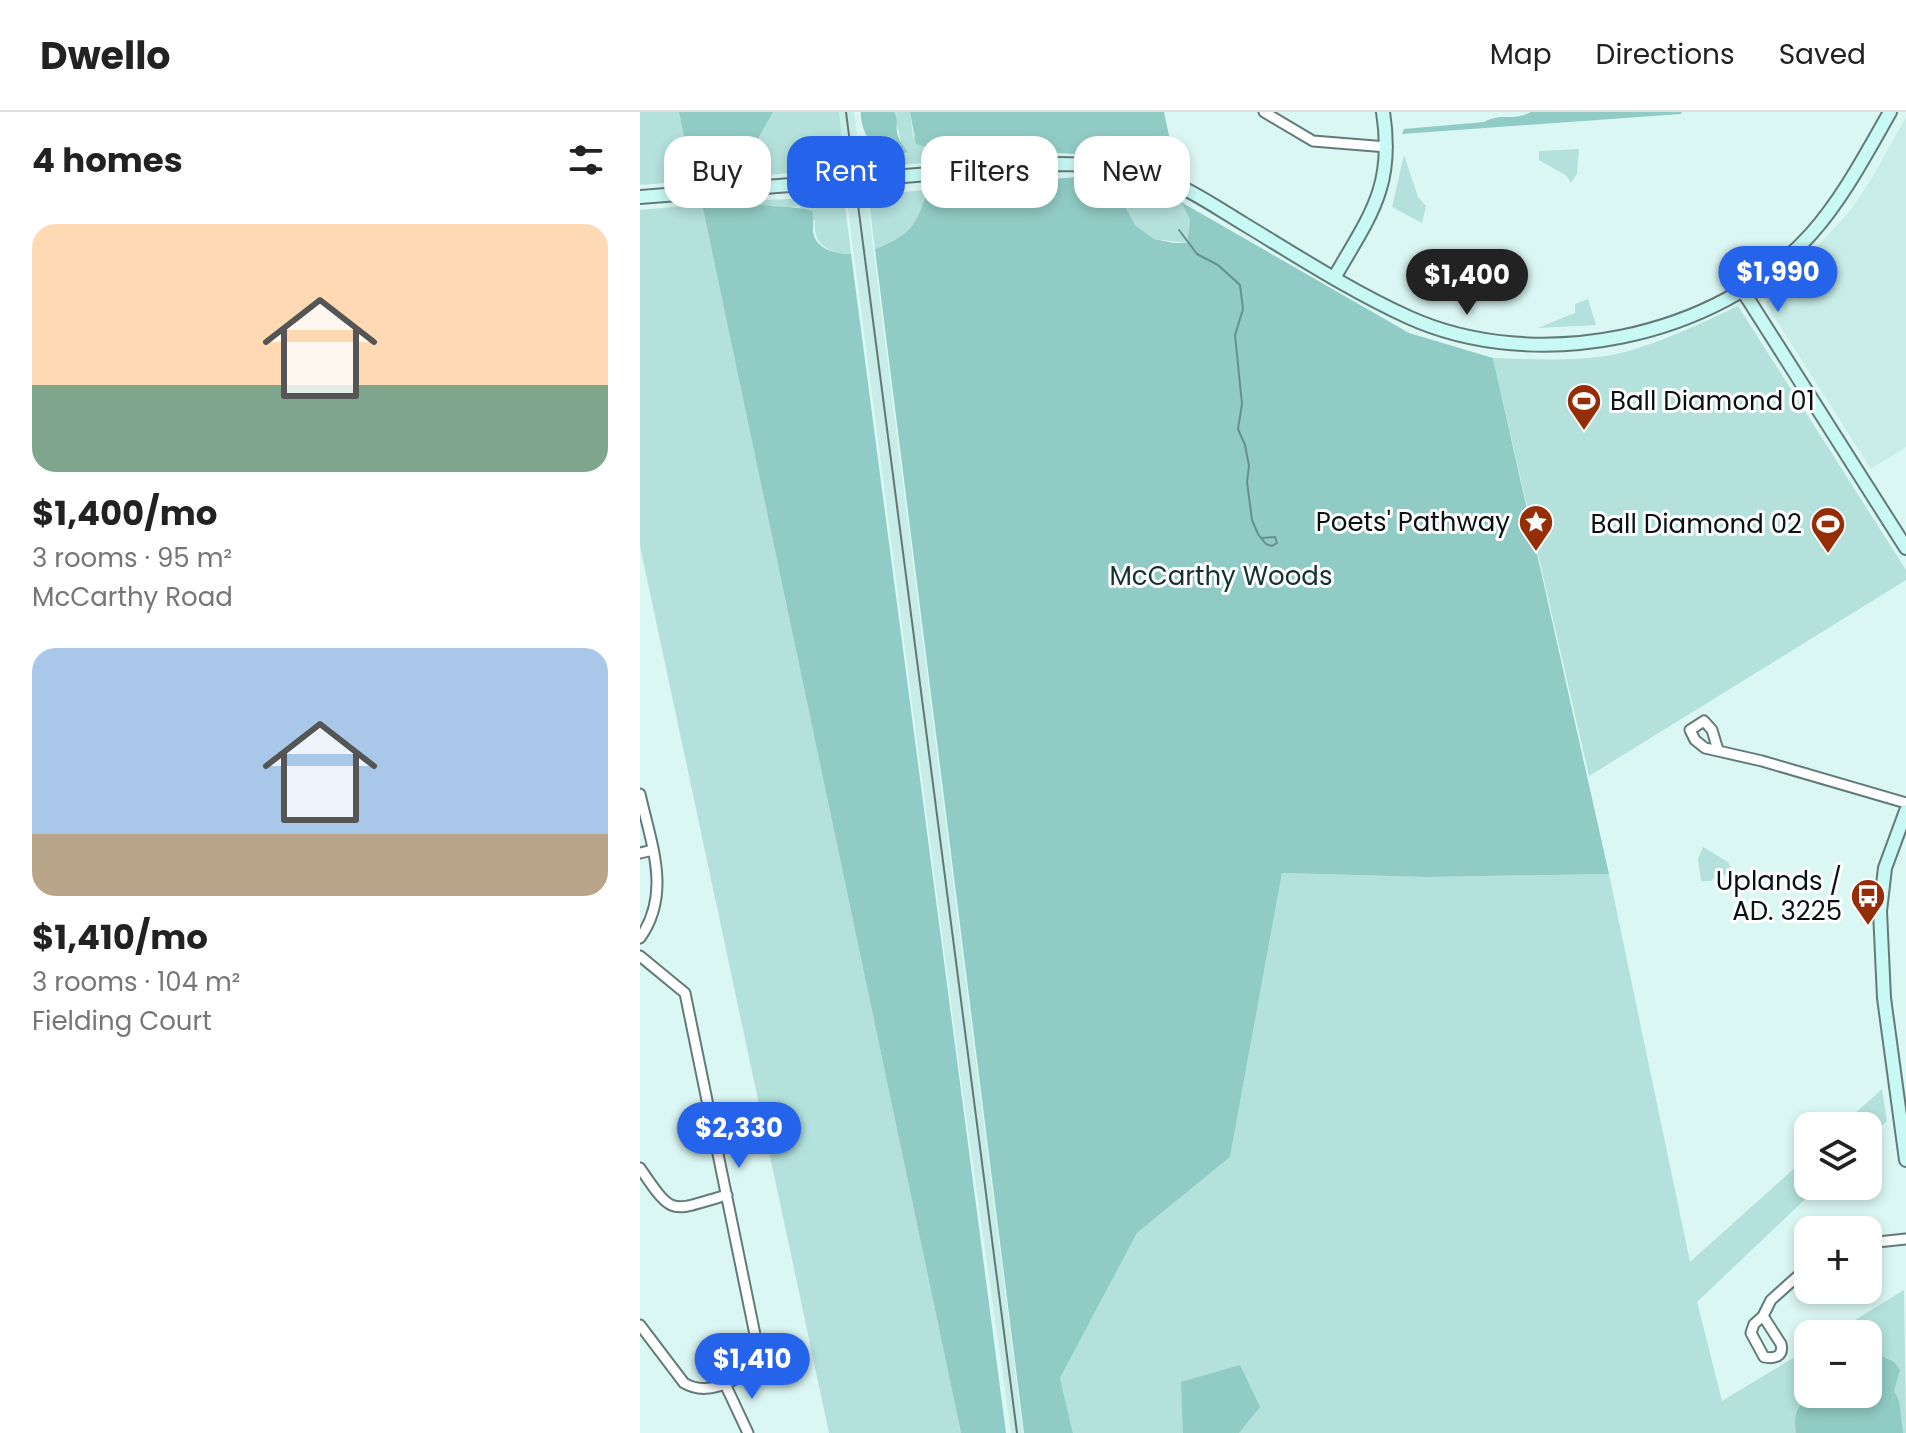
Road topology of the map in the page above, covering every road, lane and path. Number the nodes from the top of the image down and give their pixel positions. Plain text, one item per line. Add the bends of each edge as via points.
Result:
1 (1264, 112) edge
2 (1890, 112) edge
3 (1383, 113) edge
4 (1387, 147) junction
5 (640, 197) edge
6 (1334, 278) junction
7 (1743, 291) junction
8 (1906, 548) edge
9 (1718, 750) dead end
10 (640, 794) edge
11 (1906, 803) edge
12 (1906, 811) edge
13 (653, 850) junction
14 (640, 853) edge
15 (640, 938) edge
16 (640, 956) edge
17 (1905, 1137) edge
18 (1906, 1160) edge
19 (640, 1168) edge
20 (727, 1195) junction
21 (1906, 1239) edge
22 (1882, 1242) edge
23 (1794, 1279) edge
24 (1763, 1316) dead end
25 (640, 1325) edge
26 (725, 1384) junction
27 (748, 1433) edge

1 - 4 street via 1313,141
2 - 7 street via 1848,185 1810,235
3 - 4 street
4 - 6 street via 1377,202
5 - 6 street via 1096,164 1171,182
6 - 7 street via 1421,321 1468,336 1530,344 1628,335 1680,320
7 - 8 street
9 - 11 street
10 - 13 street
12 - 17 street via 1885,868 1880,911 1884,999
13 - 14 street
13 - 15 street via 658,872 655,912
16 - 20 street via 685,993
17 - 18 street
19 - 20 street via 670,1205 682,1208
20 - 26 street via 760,1359 758,1366
21 - 22 street
23 - 24 street via 1771,1300
25 - 26 street via 684,1383 704,1390
26 - 27 street

